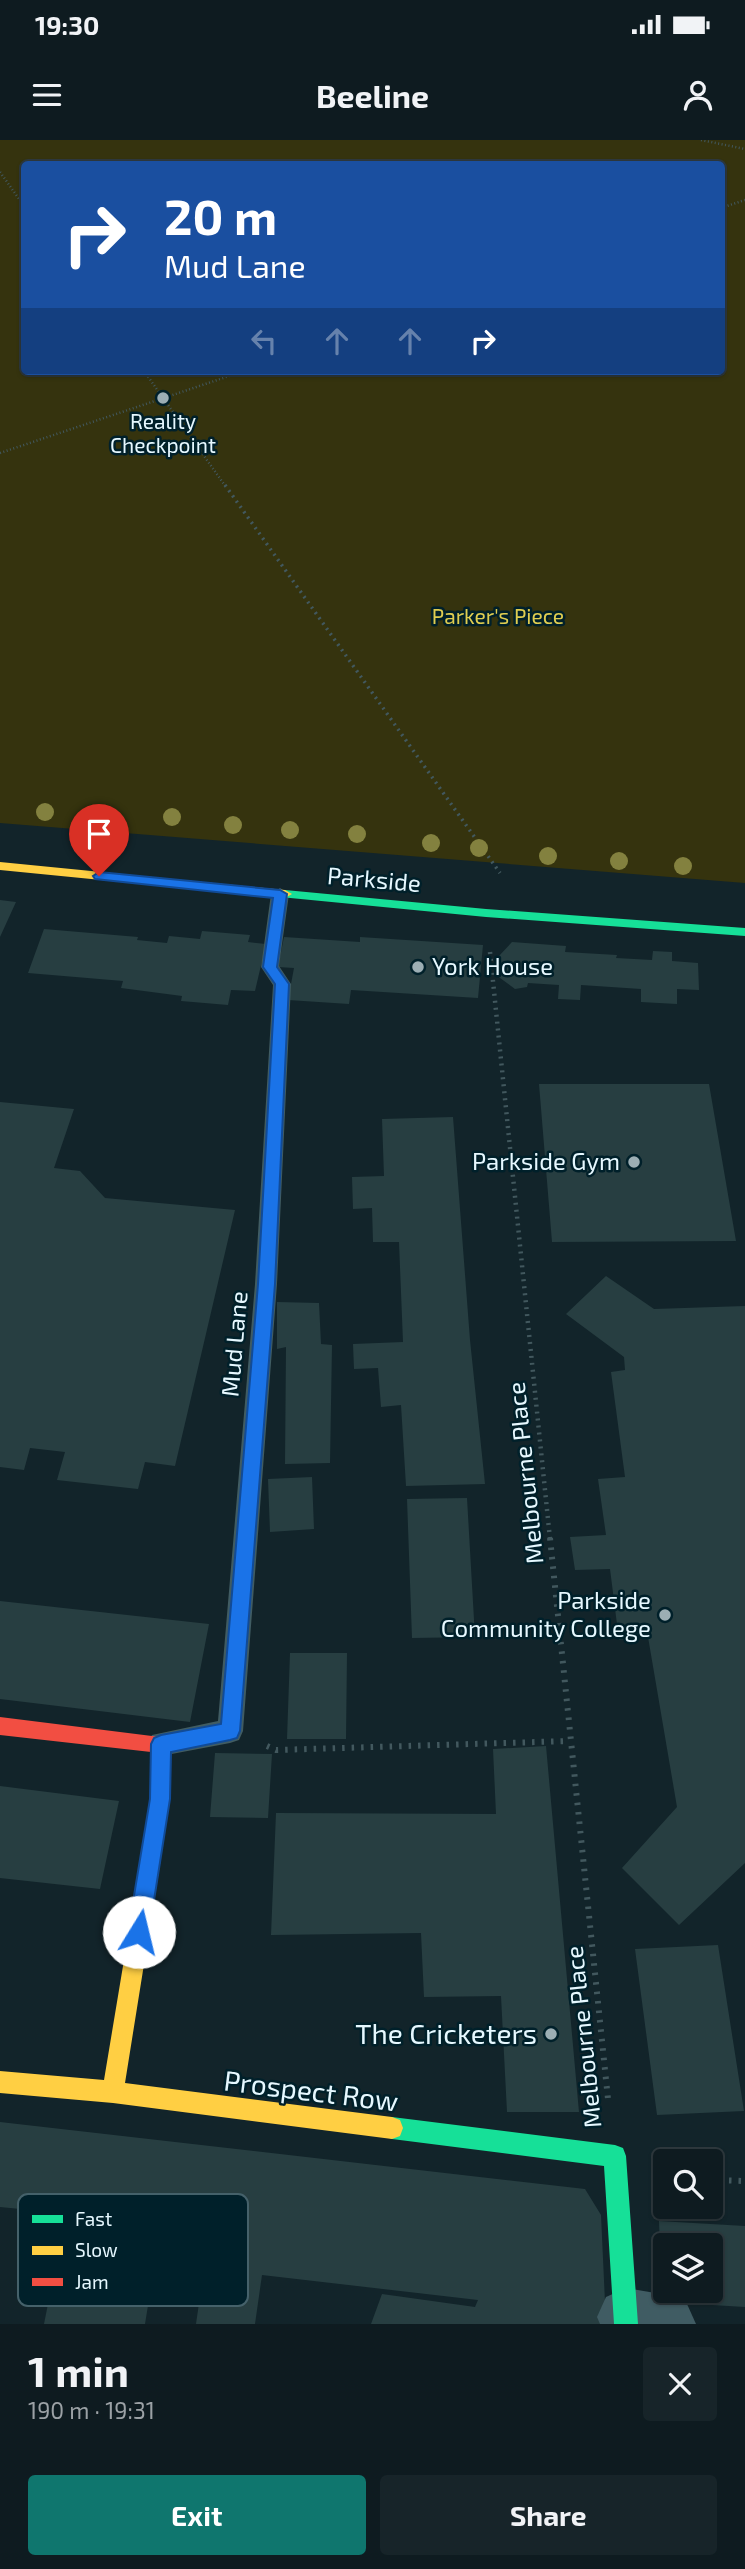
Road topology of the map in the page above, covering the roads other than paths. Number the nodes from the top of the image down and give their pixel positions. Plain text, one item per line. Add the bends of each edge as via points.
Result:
1 (0, 866) edge
2 (280, 894) junction
3 (745, 932) edge
4 (0, 1727) edge
5 (161, 1744) junction
6 (0, 2082) edge
7 (113, 2092) junction
8 (640, 2322) edge

1 - 2 street, Parkside
2 - 3 street, Parkside
2 - 5 lane, Mud Lane via 270,967 282,984 266,1284 230,1731
4 - 5 street
5 - 7 street via 160,1799
6 - 7 street, Prospect Row
7 - 8 street, Prospect Row via 615,2155

